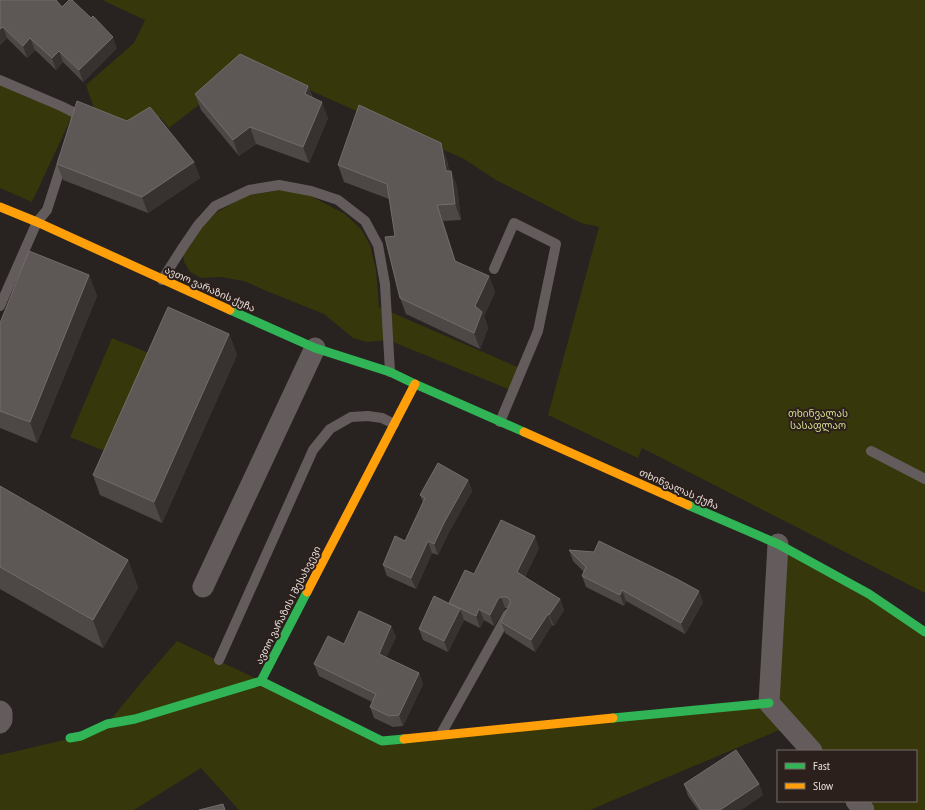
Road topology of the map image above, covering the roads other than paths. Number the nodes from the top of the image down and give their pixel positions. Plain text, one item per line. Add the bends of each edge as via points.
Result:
1 (0, 80) edge
2 (73, 129) edge
3 (66, 151) edge
4 (0, 207) edge
5 (37, 222) junction
6 (494, 269) dead end
7 (162, 280) junction
8 (0, 306) edge
9 (315, 348) junction
10 (390, 372) junction
11 (415, 384) junction
12 (500, 422) junction
13 (394, 424) junction
14 (871, 451) dead end
15 (925, 479) edge
16 (778, 544) junction
17 (203, 587) dead end
18 (508, 614) edge
19 (925, 632) edge
20 (218, 660) dead end
21 (261, 681) junction
22 (769, 703) junction
23 (0, 712) edge
24 (0, 723) edge
25 (440, 735) junction
26 (70, 738) dead end
27 (811, 750) edge
28 (857, 802) edge
29 (864, 810) edge

1 - 2 lane via 77,114
3 - 5 lane via 47,210
4 - 5 street, ავთო ვარაზის ქუჩა
5 - 7 street, ავთო ვარაზის ქუჩა
5 - 8 lane
6 - 12 lane via 514,223 556,244 538,331
7 - 9 street, ავთო ვარაზის ქუჩა
7 - 10 lane via 198,225 215,206 249,190 279,185 311,190 338,200 365,221 378,245 385,284
9 - 10 street, ავთო ვარაზის ქუჩა
9 - 17 street
10 - 11 street, ავთო ვარაზის ქუჩა
11 - 12 street, თხინვალას ქუჩა
11 - 13 street, ავთო ვარაზის I შესახვევი
12 - 16 street, თხინვალას ქუჩა
13 - 20 lane via 382,418 351,417 330,429 313,450
13 - 21 street, ავთო ვარაზის I შესახვევი
14 - 15 lane
16 - 19 street, თხინვალას ქუჩა via 869,594
16 - 22 street
18 - 25 lane
21 - 25 street via 382,741
21 - 26 street, ავთო ვარაზის I შესახვევი via 135,719 107,724 81,736
22 - 25 street
22 - 27 street
23 - 24 street
28 - 29 street

